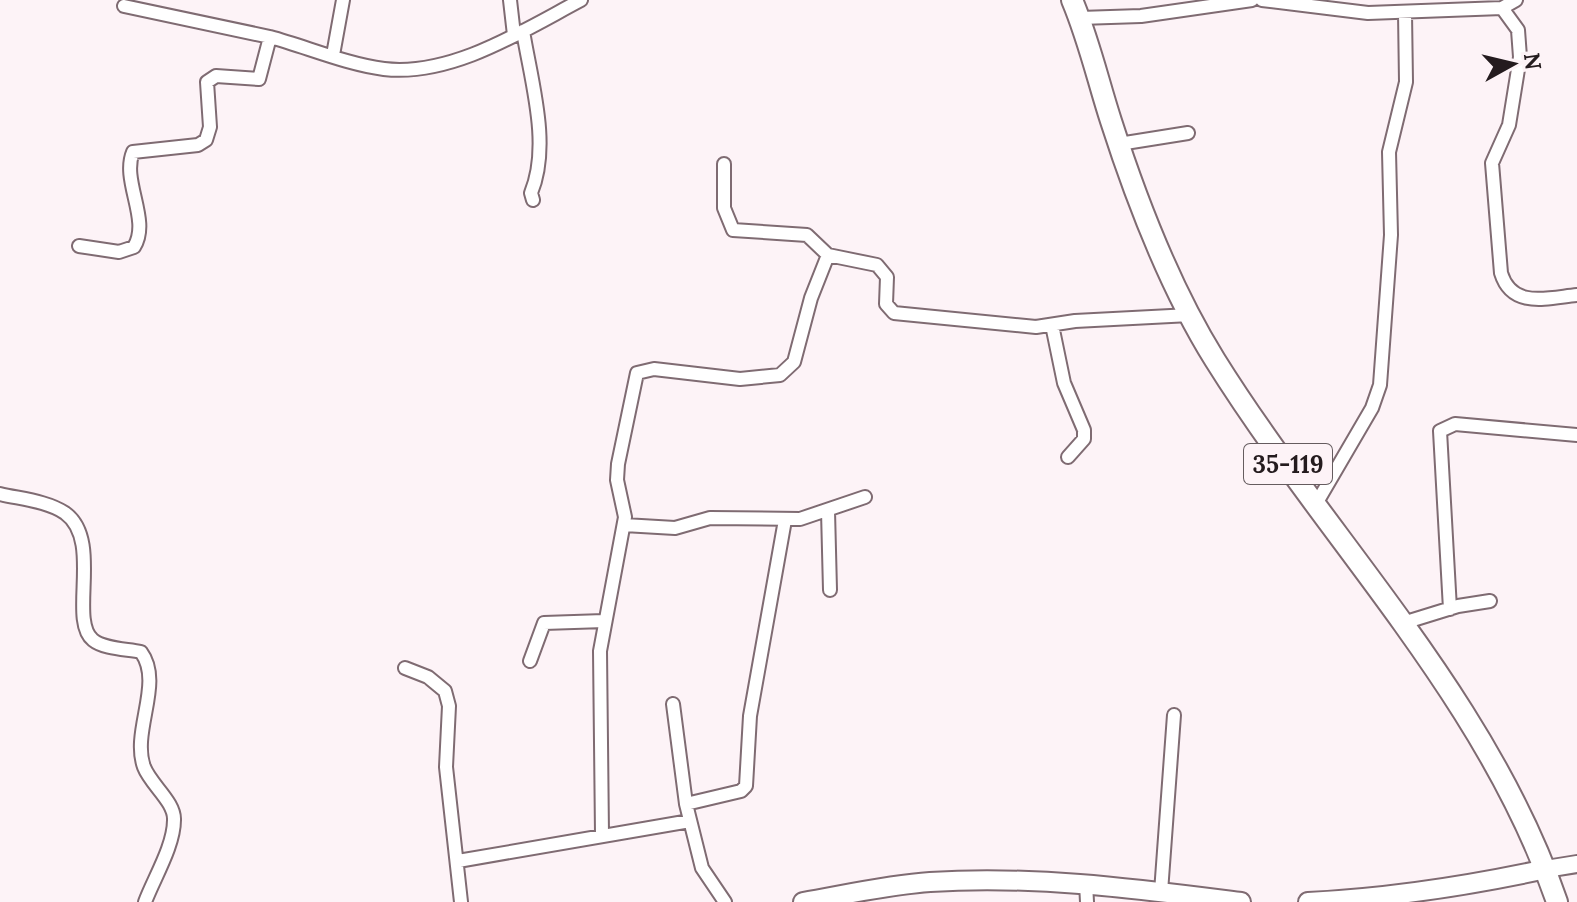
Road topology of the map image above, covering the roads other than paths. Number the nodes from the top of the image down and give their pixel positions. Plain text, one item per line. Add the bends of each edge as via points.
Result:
1 (343, 0) edge
2 (510, 0) edge
3 (581, 0) edge
4 (1252, 0) edge
5 (1262, 0) edge
6 (1516, 0) edge
7 (124, 6) dead end
8 (1357, 6) edge
9 (1502, 8) junction
10 (1076, 9) edge
11 (1405, 13) junction
12 (519, 33) junction
13 (270, 37) junction
14 (333, 55) junction
15 (1188, 133) dead end
16 (1119, 144) junction
17 (724, 164) dead end
18 (533, 200) dead end
19 (79, 246) dead end
20 (828, 255) junction
21 (1577, 295) edge
22 (1190, 315) junction
23 (1052, 325) junction
24 (1577, 435) edge
25 (1068, 457) dead end
26 (0, 494) edge
27 (865, 497) dead end
28 (1316, 504) junction
29 (828, 511) junction
30 (785, 520) junction
31 (624, 525) junction
32 (830, 590) dead end
33 (1490, 601) dead end
34 (1450, 609) junction
35 (604, 621) junction
36 (1403, 623) junction
37 (530, 661) dead end
38 (405, 668) dead end
39 (673, 704) dead end
40 (1174, 715) dead end
41 (686, 804) junction
42 (690, 821) junction
43 (602, 834) junction
44 (458, 861) junction
45 (1577, 864) edge
46 (1546, 869) junction
47 (1161, 892) junction
48 (1087, 893) edge
49 (145, 902) edge
50 (461, 902) edge
51 (725, 902) edge
52 (803, 902) edge
53 (1241, 902) edge
54 (1308, 902) edge
55 (1557, 902) edge

1 - 14 street
2 - 12 street
3 - 12 street
4 - 10 street via 1141,16
5 - 8 street
6 - 9 street
7 - 13 street
8 - 11 street
9 - 11 street
9 - 21 street via 1518,30 1520,57 1509,125 1492,163 1501,273 1507,289 1520,298
10 - 16 main road, 35-119
11 - 28 street via 1406,82 1389,152 1391,235 1380,385
12 - 14 street via 415,68 377,68
12 - 18 street via 540,152
13 - 14 street
13 - 19 street via 259,79 216,76 207,82 206,140 133,152 130,165 139,229 134,247 119,252
15 - 16 street
16 - 22 main road, 35-119
17 - 20 street via 721,187 733,230 807,235
20 - 23 street via 877,265 887,277 886,304 894,313
20 - 31 street via 794,362 780,375 740,379 654,369 637,373 618,464
22 - 23 street
22 - 28 main road, 35-119 via 1215,360
23 - 25 street via 1064,383 1084,430 1084,439
24 - 34 street via 1455,424 1440,431
26 - 49 street via 51,506 77,525 89,637 141,652 147,660 141,756 175,818
27 - 29 street
28 - 36 main road, 35-119
29 - 30 street
29 - 32 street
30 - 31 street via 710,518 683,527
30 - 41 street via 750,716 746,786
31 - 35 street
33 - 34 street
34 - 36 street
35 - 37 street via 544,623
35 - 43 street
36 - 46 main road, 35-119 via 1491,761
38 - 44 street via 445,691 446,767
39 - 41 street
40 - 47 street
41 - 42 street
42 - 43 street
42 - 51 street via 702,868
43 - 44 street
44 - 50 street
45 - 46 street
46 - 54 main road via 1367,899
46 - 55 main road, 35-119
47 - 48 main road
47 - 53 main road
48 - 52 main road via 927,882

